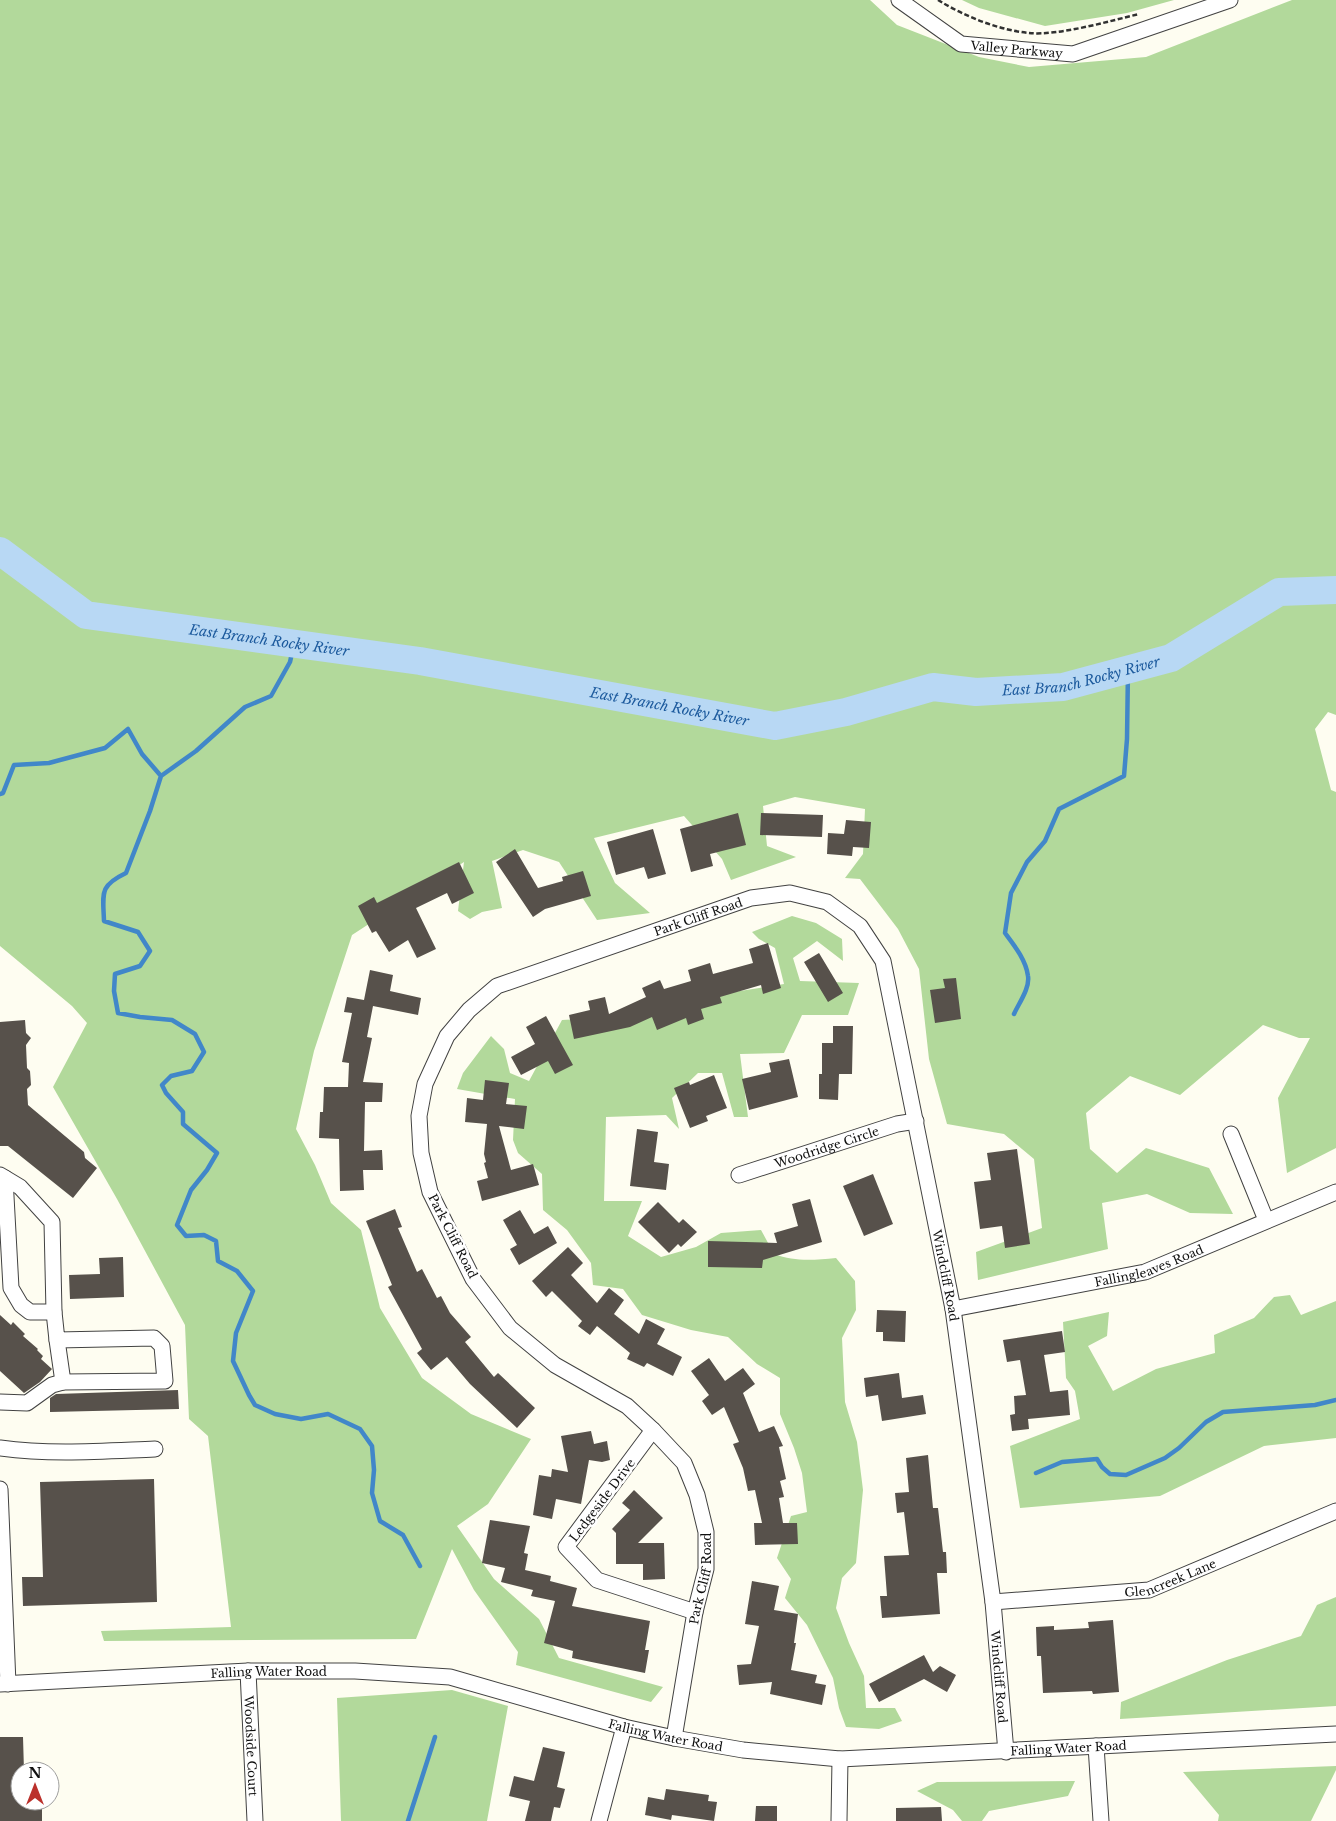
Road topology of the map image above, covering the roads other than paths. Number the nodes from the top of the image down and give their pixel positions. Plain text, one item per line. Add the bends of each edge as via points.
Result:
1 (899, 0) edge
2 (1230, 0) edge
3 (751, 898) joint
4 (916, 1121) junction
5 (1231, 1134) dead end
6 (739, 1175) dead end
7 (2, 1176) edge
8 (1336, 1192) edge
9 (1266, 1220) junction
10 (952, 1309) junction
11 (54, 1312) junction
12 (56, 1340) junction
13 (62, 1382) junction
14 (0, 1402) edge
15 (654, 1430) junction
16 (0, 1448) edge
17 (155, 1449) dead end
18 (0, 1489) edge
19 (1336, 1512) edge
20 (994, 1602) junction
21 (695, 1612) junction
22 (3, 1634) edge
23 (248, 1671) junction
24 (4, 1684) edge
25 (624, 1727) junction
26 (1336, 1734) edge
27 (674, 1738) junction
28 (1096, 1746) junction
29 (1006, 1752) junction
30 (840, 1759) junction
31 (255, 1821) edge
32 (599, 1821) edge
33 (839, 1821) edge
34 (1101, 1821) edge

1 - 2 street, Valley Parkway via 961,44 1073,54
3 - 4 street, Windcliff Road via 790,893 827,902 860,926 883,961
3 - 15 street, Park Cliff Road via 497,986 469,1010 447,1036 425,1084 419,1116 421,1153 430,1192 473,1279 510,1328 556,1365 628,1406
4 - 6 street, Woodridge Circle via 897,1124
4 - 10 street, Windcliff Road
5 - 9 street
7 - 11 street via 20,1187 52,1222
7 - 11 street via 11,1288 21,1305 30,1312
8 - 9 street, Fallingleaves Road
9 - 10 street, Fallingleaves Road via 1144,1272
10 - 20 street, Windcliff Road
11 - 12 street
12 - 13 street
12 - 13 street via 154,1338 162,1346 165,1381
13 - 14 street via 27,1403
15 - 21 street, Park Cliff Road via 684,1463 697,1495 706,1532 706,1569
15 - 21 street, Ledgeside Drive via 566,1547 597,1580
16 - 17 street via 52,1452
18 - 22 street
19 - 20 street, Glencreek Lane via 1149,1590
20 - 29 street, Windcliff Road
21 - 27 street, Park Cliff Road
22 - 24 street
23 - 24 street, Falling Water Road
23 - 25 street, Falling Water Road via 355,1671 450,1678
23 - 31 street, Woodside Court
25 - 27 street, Falling Water Road
25 - 32 street
26 - 28 street, Falling Water Road
27 - 30 street, Falling Water Road via 743,1750
28 - 29 street, Falling Water Road
28 - 34 street
29 - 30 street, Falling Water Road
30 - 33 street

